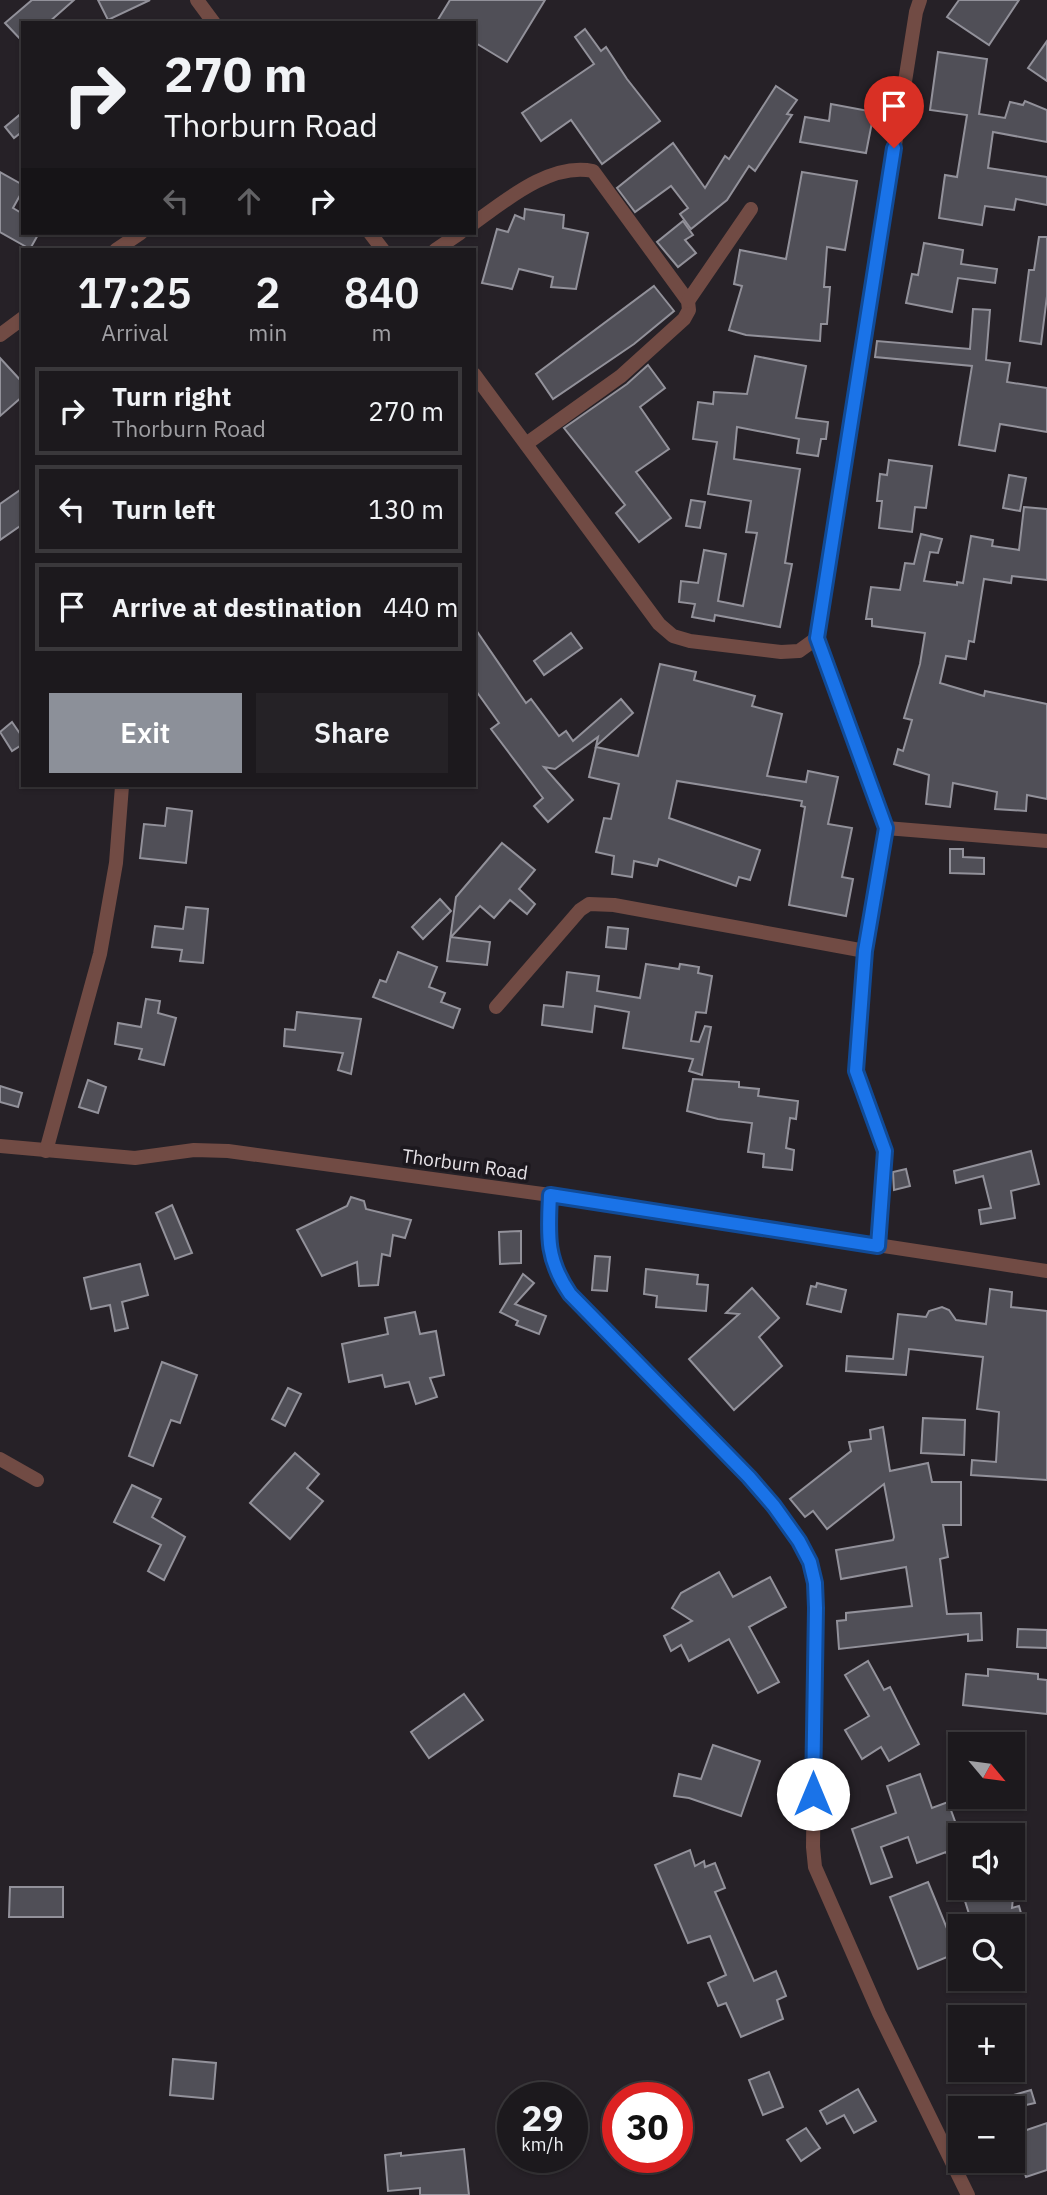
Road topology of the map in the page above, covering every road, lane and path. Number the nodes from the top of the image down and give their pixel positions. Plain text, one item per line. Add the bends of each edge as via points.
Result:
1 (197, 0) edge
2 (920, 0) edge
3 (213, 21) edge
4 (751, 209) dead end
5 (476, 222) edge
6 (138, 235) edge
7 (457, 235) edge
8 (119, 248) edge
9 (438, 248) edge
10 (688, 301) junction
11 (21, 319) edge
12 (0, 335) edge
13 (476, 377) edge
14 (526, 444) junction
15 (817, 638) junction
16 (122, 787) edge
17 (886, 828) junction
18 (1047, 841) edge
19 (865, 951) junction
20 (496, 1007) dead end
21 (0, 1146) edge
22 (46, 1151) junction
23 (550, 1195) junction
24 (878, 1246) junction
25 (1047, 1272) edge
26 (0, 1459) edge
27 (37, 1480) dead end
28 (968, 2195) edge

1 - 3 street
2 - 15 street
4 - 10 street
5 - 10 street via 510,197 558,173 580,168 593,171
6 - 8 street
7 - 9 street
10 - 14 street via 684,319 621,376
11 - 12 street
13 - 14 street
14 - 15 street via 659,624 673,636 790,653
15 - 17 street
16 - 22 street via 116,863 100,954
17 - 18 street
17 - 19 street
19 - 20 street via 589,904
19 - 24 street via 856,1071 885,1151
21 - 22 street, Thorburn Road
22 - 23 street, Thorburn Road via 135,1158 194,1150 228,1151
23 - 24 street, Thorburn Road
23 - 28 street via 552,1262 570,1294 749,1477 810,1562 816,1608 815,1867 868,1990
24 - 25 street, Thorburn Road
26 - 27 street

